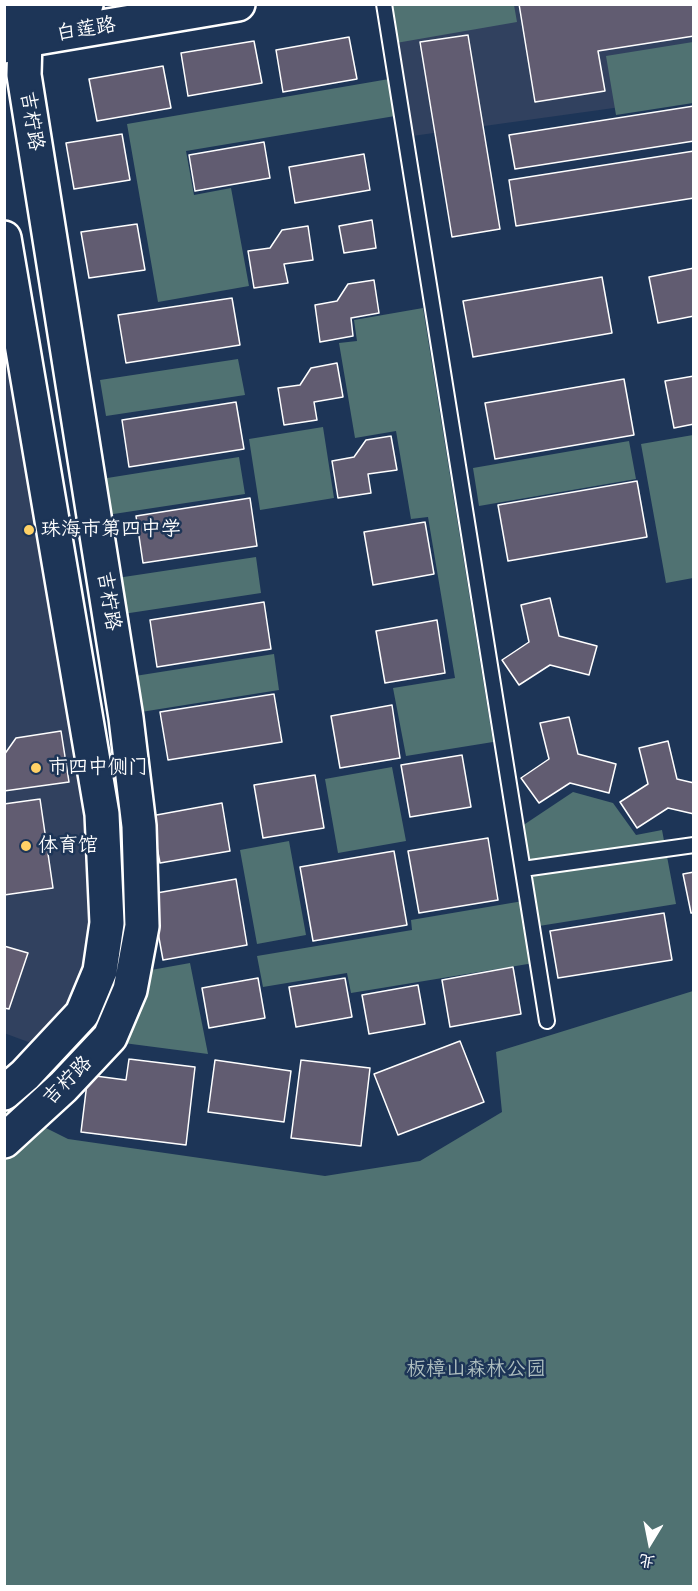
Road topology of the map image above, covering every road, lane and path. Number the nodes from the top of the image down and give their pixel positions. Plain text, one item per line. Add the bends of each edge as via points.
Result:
1 (86, 4) edge
2 (238, 4) edge
3 (384, 4) edge
4 (10, 33) edge
5 (4, 238) edge
6 (693, 845) edge
7 (522, 869) junction
8 (547, 1021) dead end
9 (4, 1093) edge
10 (4, 1141) edge

1 - 4 main road, 白莲路
2 - 4 main road, 白莲路
3 - 7 lane
4 - 10 main road, 吉柠路 via 24,75 126,718 139,826 142,926 130,990 110,1037
5 - 9 main road, 吉柠路 via 102,814 107,923 100,971 82,1014
6 - 7 lane
7 - 8 lane

